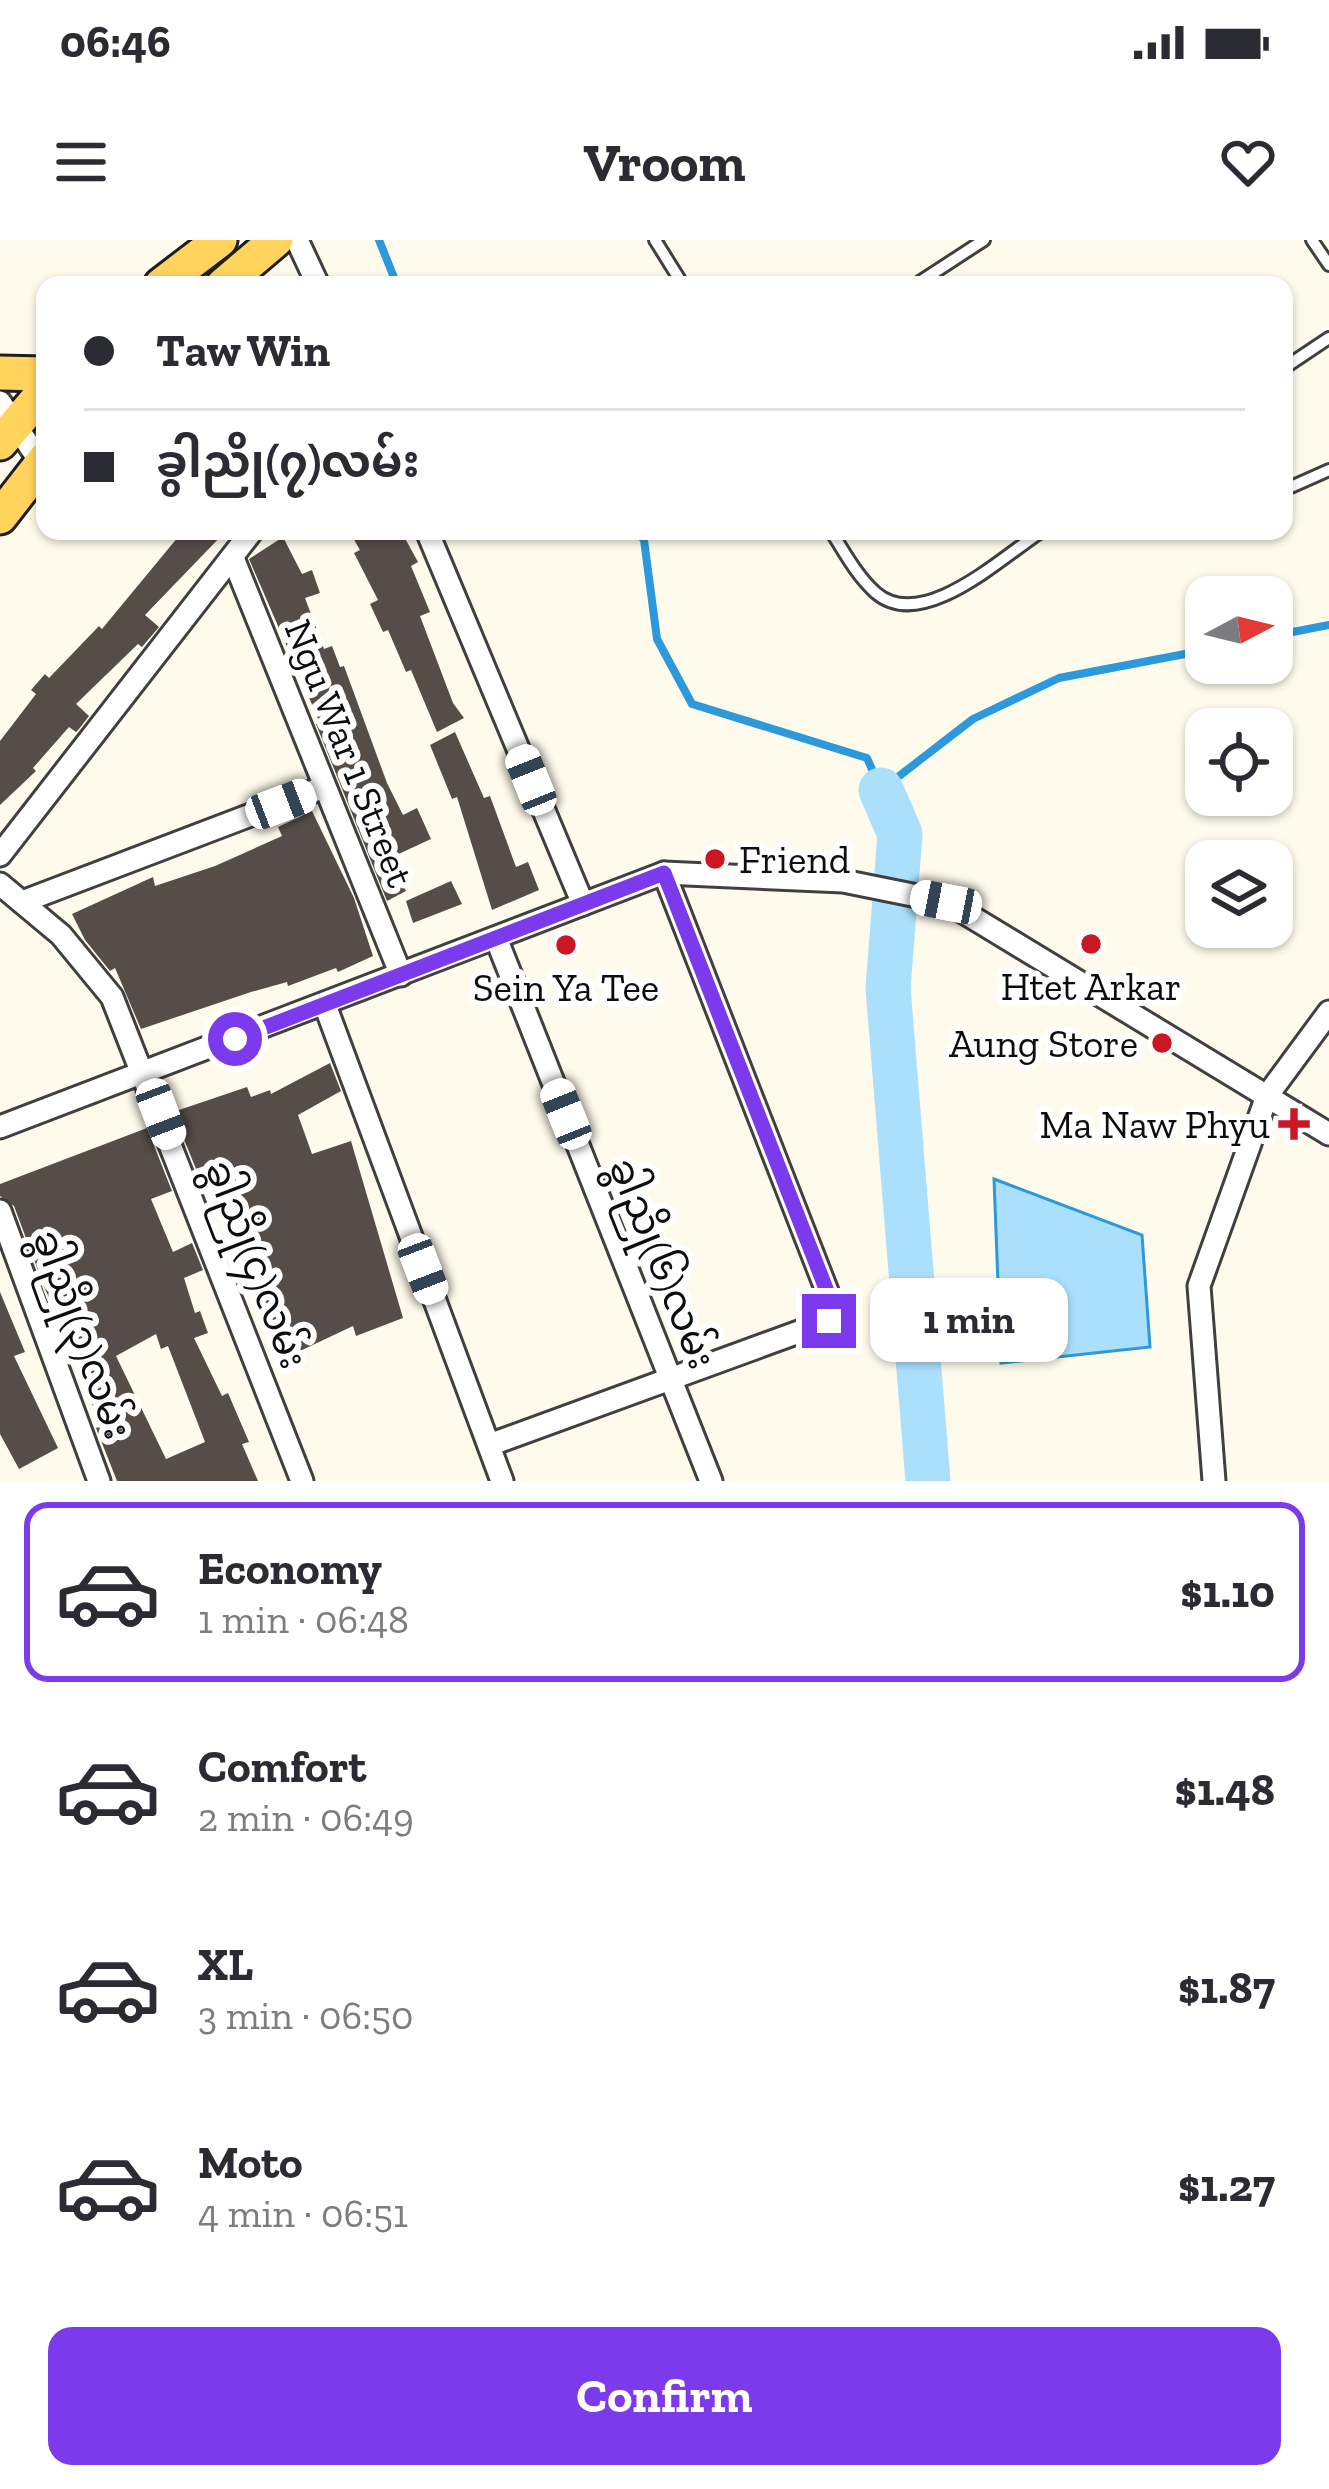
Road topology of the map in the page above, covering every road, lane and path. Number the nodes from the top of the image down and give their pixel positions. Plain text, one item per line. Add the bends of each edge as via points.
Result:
1 (220, 240) edge
2 (297, 240) edge
3 (655, 240) edge
4 (984, 240) edge
5 (1312, 240) edge
6 (262, 245) edge
7 (1329, 265) edge
8 (173, 276) edge
9 (232, 276) edge
10 (314, 276) edge
11 (677, 276) edge
12 (929, 276) edge
13 (1329, 338) edge
14 (1293, 362) edge
15 (0, 373) edge
16 (36, 374) edge
17 (36, 397) edge
18 (4, 423) edge
19 (36, 454) edge
20 (36, 470) edge
21 (1329, 470) edge
22 (1293, 486) edge
23 (0, 517) edge
24 (246, 540) edge
25 (431, 540) edge
26 (838, 540) edge
27 (1029, 540) edge
28 (233, 558) junction
29 (324, 788) junction
30 (0, 855) edge
31 (664, 873) junction
32 (0, 884) edge
33 (22, 902) junction
34 (583, 904) junction
35 (496, 938) junction
36 (401, 975) junction
37 (325, 1005) junction
38 (1329, 1012) edge
39 (146, 1073) junction
40 (1267, 1096) junction
41 (0, 1127) edge
42 (1329, 1134) edge
43 (0, 1211) edge
44 (670, 1378) junction
45 (489, 1445) junction
46 (99, 1481) edge
47 (302, 1481) edge
48 (502, 1481) edge
49 (711, 1481) edge
50 (1214, 1481) edge

1 - 8 main road
2 - 10 street
3 - 11 lane
4 - 12 lane
5 - 7 lane
6 - 9 main road
13 - 14 lane
15 - 16 main road
17 - 18 main road
18 - 19 street
20 - 23 main road
21 - 22 lane
24 - 28 street
25 - 34 street
26 - 27 lane via 879,596 912,606 936,602
28 - 29 street, Ngu War 1 Street
28 - 30 street
29 - 33 street
29 - 36 street, Ngu War 1 Street
31 - 34 street
31 - 40 street via 843,881 946,902
31 - 44 street via 832,1304 829,1321
32 - 33 street, ခွါညို(၄)လမ်း
33 - 39 street, ခွါညို(၄)လမ်း via 62,934 112,997
34 - 35 street
35 - 36 street
35 - 44 street, ခွါညို(၆)လမ်း
36 - 37 street
37 - 39 street
37 - 45 street
38 - 40 street
39 - 41 street
39 - 47 street, ခွါညို(၄)လမ်း
40 - 42 street
40 - 50 street via 1198,1286
43 - 46 street, ခွါညို(၃)လမ်း
44 - 45 street
44 - 49 street, ခွါညို(၆)လမ်း
45 - 48 street

